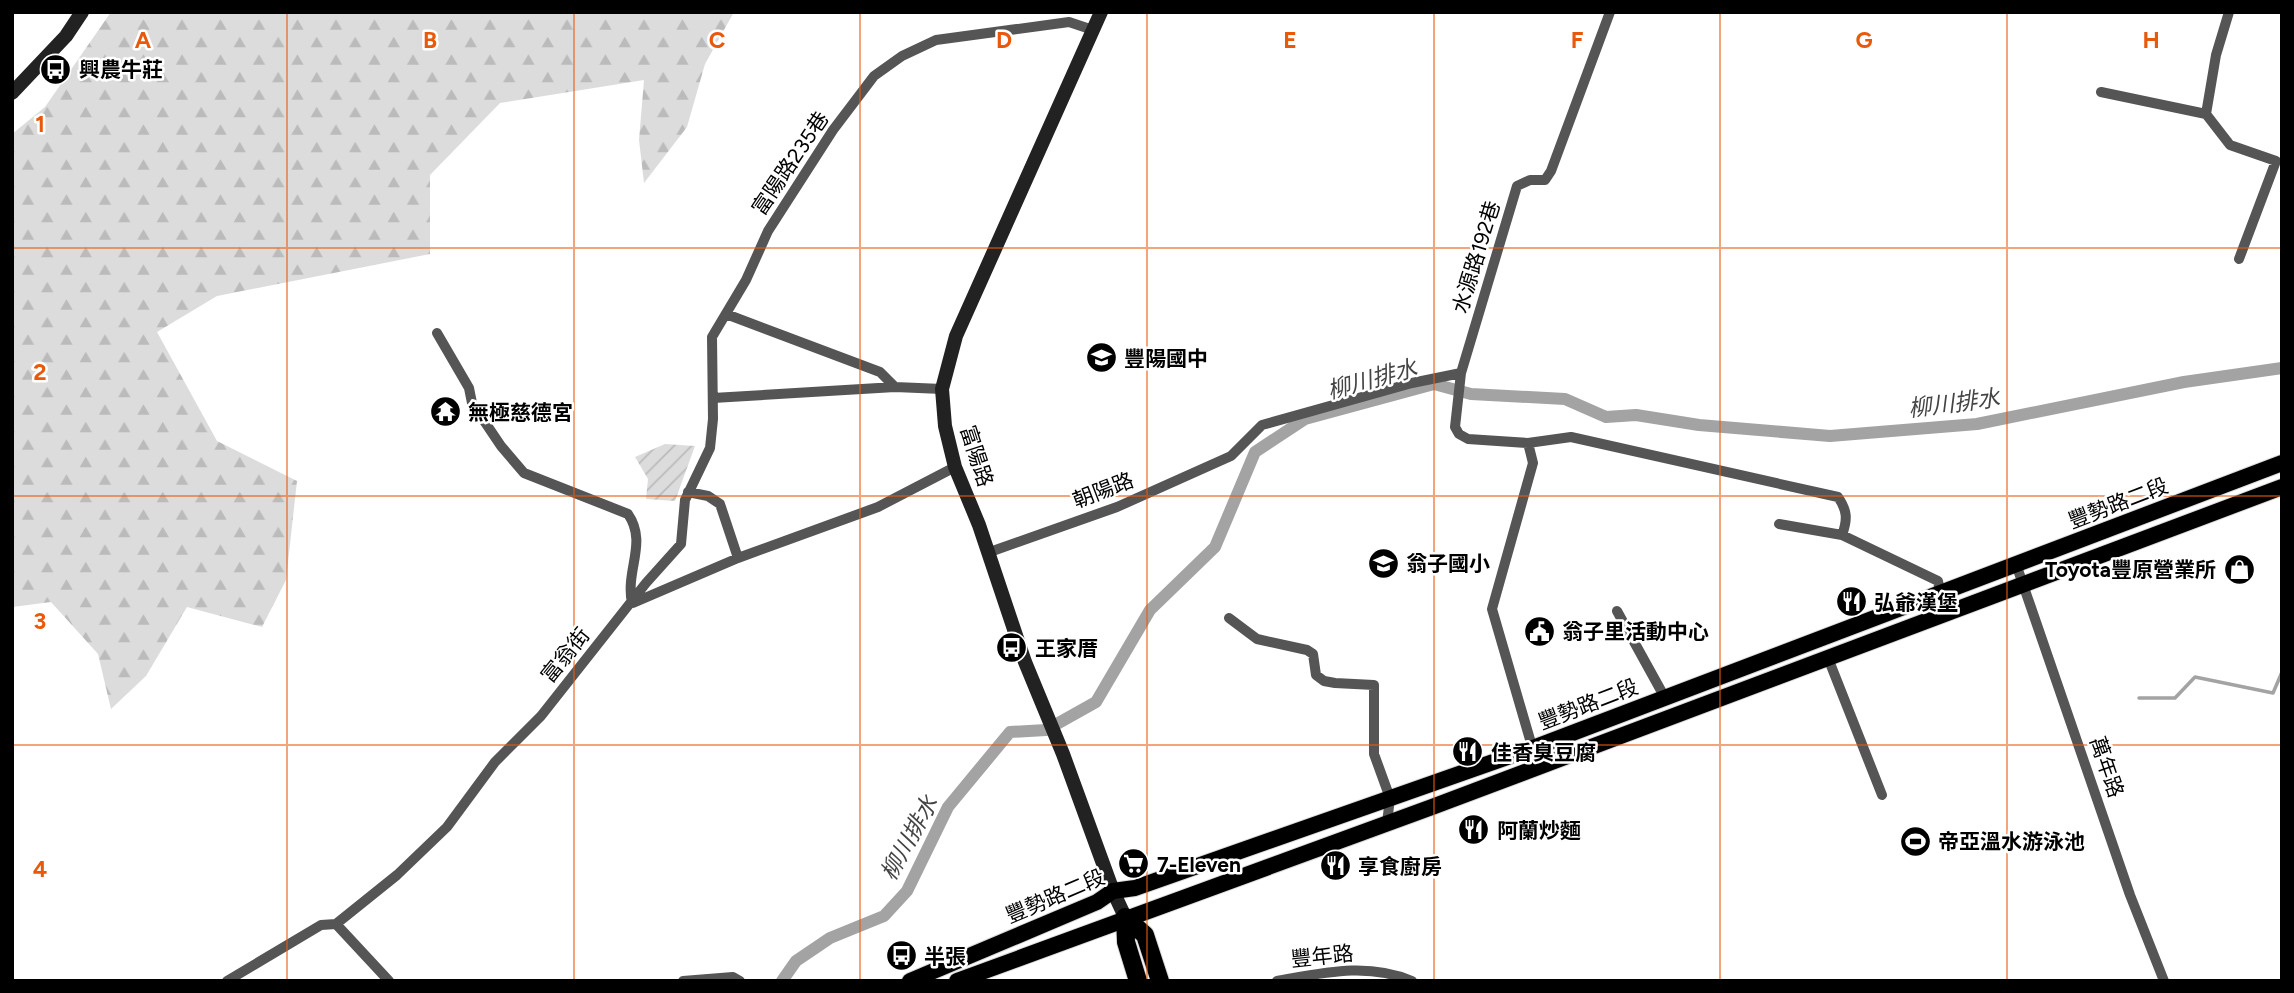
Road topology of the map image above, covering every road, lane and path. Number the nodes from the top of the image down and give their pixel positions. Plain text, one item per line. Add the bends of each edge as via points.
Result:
1 (82, 12) edge
2 (1101, 12) edge
3 (1610, 12) edge
4 (2229, 12) edge
5 (1093, 30) junction
6 (2101, 92) dead end
7 (12, 93) edge
8 (2206, 114) junction
9 (2239, 259) dead end
10 (726, 314) junction
11 (437, 333) dead end
12 (1461, 373) junction
13 (895, 387) junction
14 (942, 389) junction
15 (713, 398) junction
16 (1528, 443) junction
17 (2282, 463) edge
18 (955, 467) junction
19 (2282, 487) edge
20 (688, 492) junction
21 (1779, 524) dead end
22 (1842, 535) junction
23 (988, 553) junction
24 (738, 558) junction
25 (2016, 564) junction
26 (2025, 584) junction
27 (1940, 592) junction
28 (632, 603) junction
29 (1617, 611) dead end
30 (1229, 618) dead end
31 (1828, 658) junction
32 (1664, 696) junction
33 (1533, 748) junction
34 (1538, 767) junction
35 (1882, 795) dead end
36 (1390, 798) junction
37 (1387, 823) junction
38 (1112, 891) junction
39 (1125, 917) junction
40 (336, 924) junction
41 (227, 981) edge
42 (389, 981) edge
43 (683, 981) edge
44 (740, 981) edge
45 (910, 981) edge
46 (957, 981) edge
47 (1138, 981) edge
48 (1160, 981) edge
49 (1277, 981) edge
50 (1412, 981) edge
51 (2164, 981) edge

1 - 7 street via 66,36
2 - 5 street, 富陽路
3 - 12 street, 水源路192巷 via 1551,171 1545,180 1517,186
4 - 8 street
5 - 10 street, 富陽路235巷 via 1069,22 936,40 874,76 768,231
5 - 14 street, 富陽路 via 956,336
6 - 8 street
8 - 9 street via 2230,145 2276,161
10 - 13 street via 880,372
10 - 15 street, 富陽路235巷 via 712,337
11 - 28 street via 469,388 472,403 524,473 628,514 638,528 630,575
12 - 16 street, 水源路192巷 via 1455,427 1459,434 1468,439
12 - 23 street, 朝陽路 via 1262,425 1231,456 1117,507
13 - 14 street
13 - 15 street
14 - 18 street, 富陽路
15 - 20 street, 富陽路235巷 via 710,448
16 - 22 street via 1571,437 1838,497 1846,509
16 - 33 street via 1533,463 1492,609
17 - 25 main road, 豐勢路二段
18 - 23 street, 富陽路
18 - 24 street, 富翁街 via 878,507
19 - 26 main road, 豐勢路二段
20 - 24 street via 720,504
20 - 28 street, 富陽路235巷 via 681,544
21 - 22 street
22 - 27 street via 1938,581
23 - 38 street, 富陽路
24 - 28 street, 富翁街
25 - 26 street, 萬年路
25 - 27 main road, 豐勢路二段
26 - 31 main road, 豐勢路二段
26 - 51 street, 萬年路 via 2130,895
27 - 32 main road, 豐勢路二段
28 - 40 street, 富翁街 via 541,716 495,762 447,827
29 - 32 street
30 - 36 street via 1257,639 1307,650 1313,654 1316,675 1324,681 1374,685 1374,754
31 - 34 main road, 豐勢路二段
31 - 35 street
32 - 33 main road, 豐勢路二段
33 - 34 street
33 - 36 main road, 豐勢路二段
34 - 37 main road, 豐勢路二段
36 - 37 street
36 - 38 main road, 豐勢路二段 via 1135,888
37 - 39 main road, 豐勢路二段
38 - 39 street, 富陽路
38 - 45 main road, 豐勢路二段 via 1097,902
39 - 46 main road, 豐勢路二段
39 - 47 highway via 1126,942
39 - 48 highway via 1145,935
40 - 41 street, 富翁街 via 321,925
40 - 42 street
43 - 44 street via 733,977
49 - 50 street, 豐年路 via 1352,970

